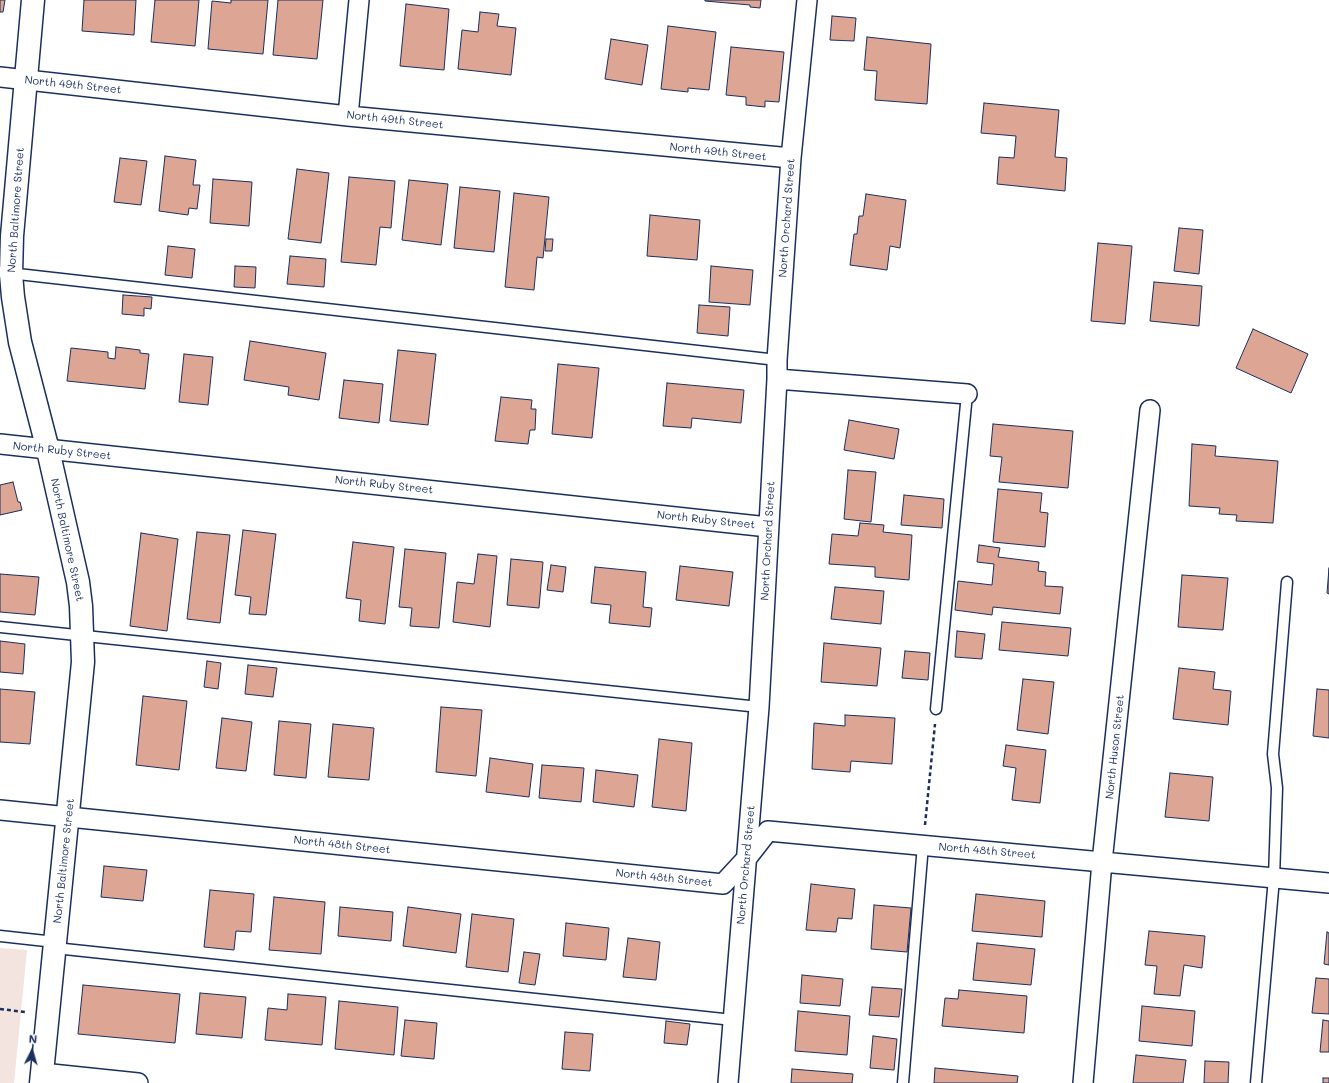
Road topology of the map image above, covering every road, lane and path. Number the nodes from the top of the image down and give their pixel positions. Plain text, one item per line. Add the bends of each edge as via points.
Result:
1 (33, 0) edge
2 (359, 0) edge
3 (807, 0) edge
4 (0, 77) edge
5 (26, 79) junction
6 (348, 116) junction
7 (791, 158) junction
8 (6, 273) edge
9 (777, 360) junction
10 (777, 379) junction
11 (967, 394) joint
12 (1150, 410) dead end
13 (0, 444) edge
14 (48, 450) junction
15 (768, 527) junction
16 (1287, 582) dead end
17 (0, 627) edge
18 (82, 635) junction
19 (759, 707) junction
20 (936, 709) joint
21 (0, 810) edge
22 (68, 818) junction
23 (923, 845) junction
24 (747, 858) junction
25 (1102, 862) junction
26 (1274, 878) junction
27 (1329, 883) edge
28 (0, 936) edge
29 (55, 945) junction
30 (733, 1020) junction
31 (41, 1078) edge
32 (138, 1083) edge
33 (728, 1083) edge
34 (904, 1083) edge
35 (1083, 1083) edge
36 (1256, 1083) edge

1 - 5 street, North Baltimore Street
2 - 6 street
3 - 7 street, North Orchard Street
4 - 5 street, North 49th Street
5 - 6 street, North 49th Street
5 - 8 street, North Baltimore Street via 12,236
6 - 7 street, North 49th Street
7 - 9 street, North Orchard Street
8 - 9 lane
8 - 14 street, North Baltimore Street via 20,342
9 - 10 street, North Orchard Street
10 - 11 street
10 - 15 street, North Orchard Street
11 - 20 lane
12 - 25 street, North Huson Street
13 - 14 street, North Ruby Street
14 - 15 street, North Ruby Street
14 - 18 street, North Baltimore Street via 78,582
15 - 19 street, North Orchard Street
16 - 26 lane via 1274,754 1277,788
17 - 18 lane
18 - 19 lane
18 - 22 street, North Baltimore Street via 81,686
19 - 24 street, North Orchard Street
20 - 23 path
21 - 22 street, North 48th Street
22 - 24 street, North 48th Street via 723,884
22 - 29 street, North Baltimore Street
23 - 24 street, North 48th Street via 768,831
23 - 25 street, North 48th Street
23 - 34 lane
24 - 30 street, North Orchard Street
25 - 26 street, North 48th Street
25 - 35 street, North Huson Street
26 - 27 street, North 48th Street
26 - 36 lane
28 - 29 lane
29 - 30 lane
29 - 31 street, North Baltimore Street
30 - 33 street, North Orchard Street
31 - 32 street

